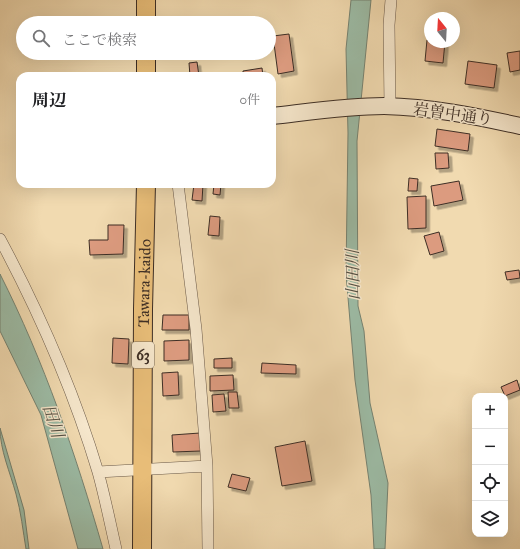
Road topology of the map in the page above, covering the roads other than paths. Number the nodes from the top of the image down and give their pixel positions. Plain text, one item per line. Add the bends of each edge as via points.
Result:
1 (146, 0) edge
2 (391, 0) edge
3 (146, 16) edge
4 (146, 60) edge
5 (146, 72) edge
6 (387, 106) junction
7 (276, 116) edge
8 (518, 124) edge
9 (146, 188) edge
10 (178, 188) edge
11 (0, 239) edge
12 (207, 466) junction
13 (143, 470) junction
14 (98, 472) junction
15 (116, 549) edge
16 (142, 549) edge
17 (208, 549) edge

1 - 3 main road
2 - 6 street
4 - 5 main road
6 - 7 street, 岩曽中通り
6 - 8 street, 岩曽中通り via 432,108
9 - 13 main road, Tawara-kaido / 63
10 - 12 street via 196,329
11 - 14 street via 45,331 77,410
12 - 13 street
12 - 17 street
13 - 14 street
13 - 16 main road, Tawara-kaido / 63
14 - 15 street

